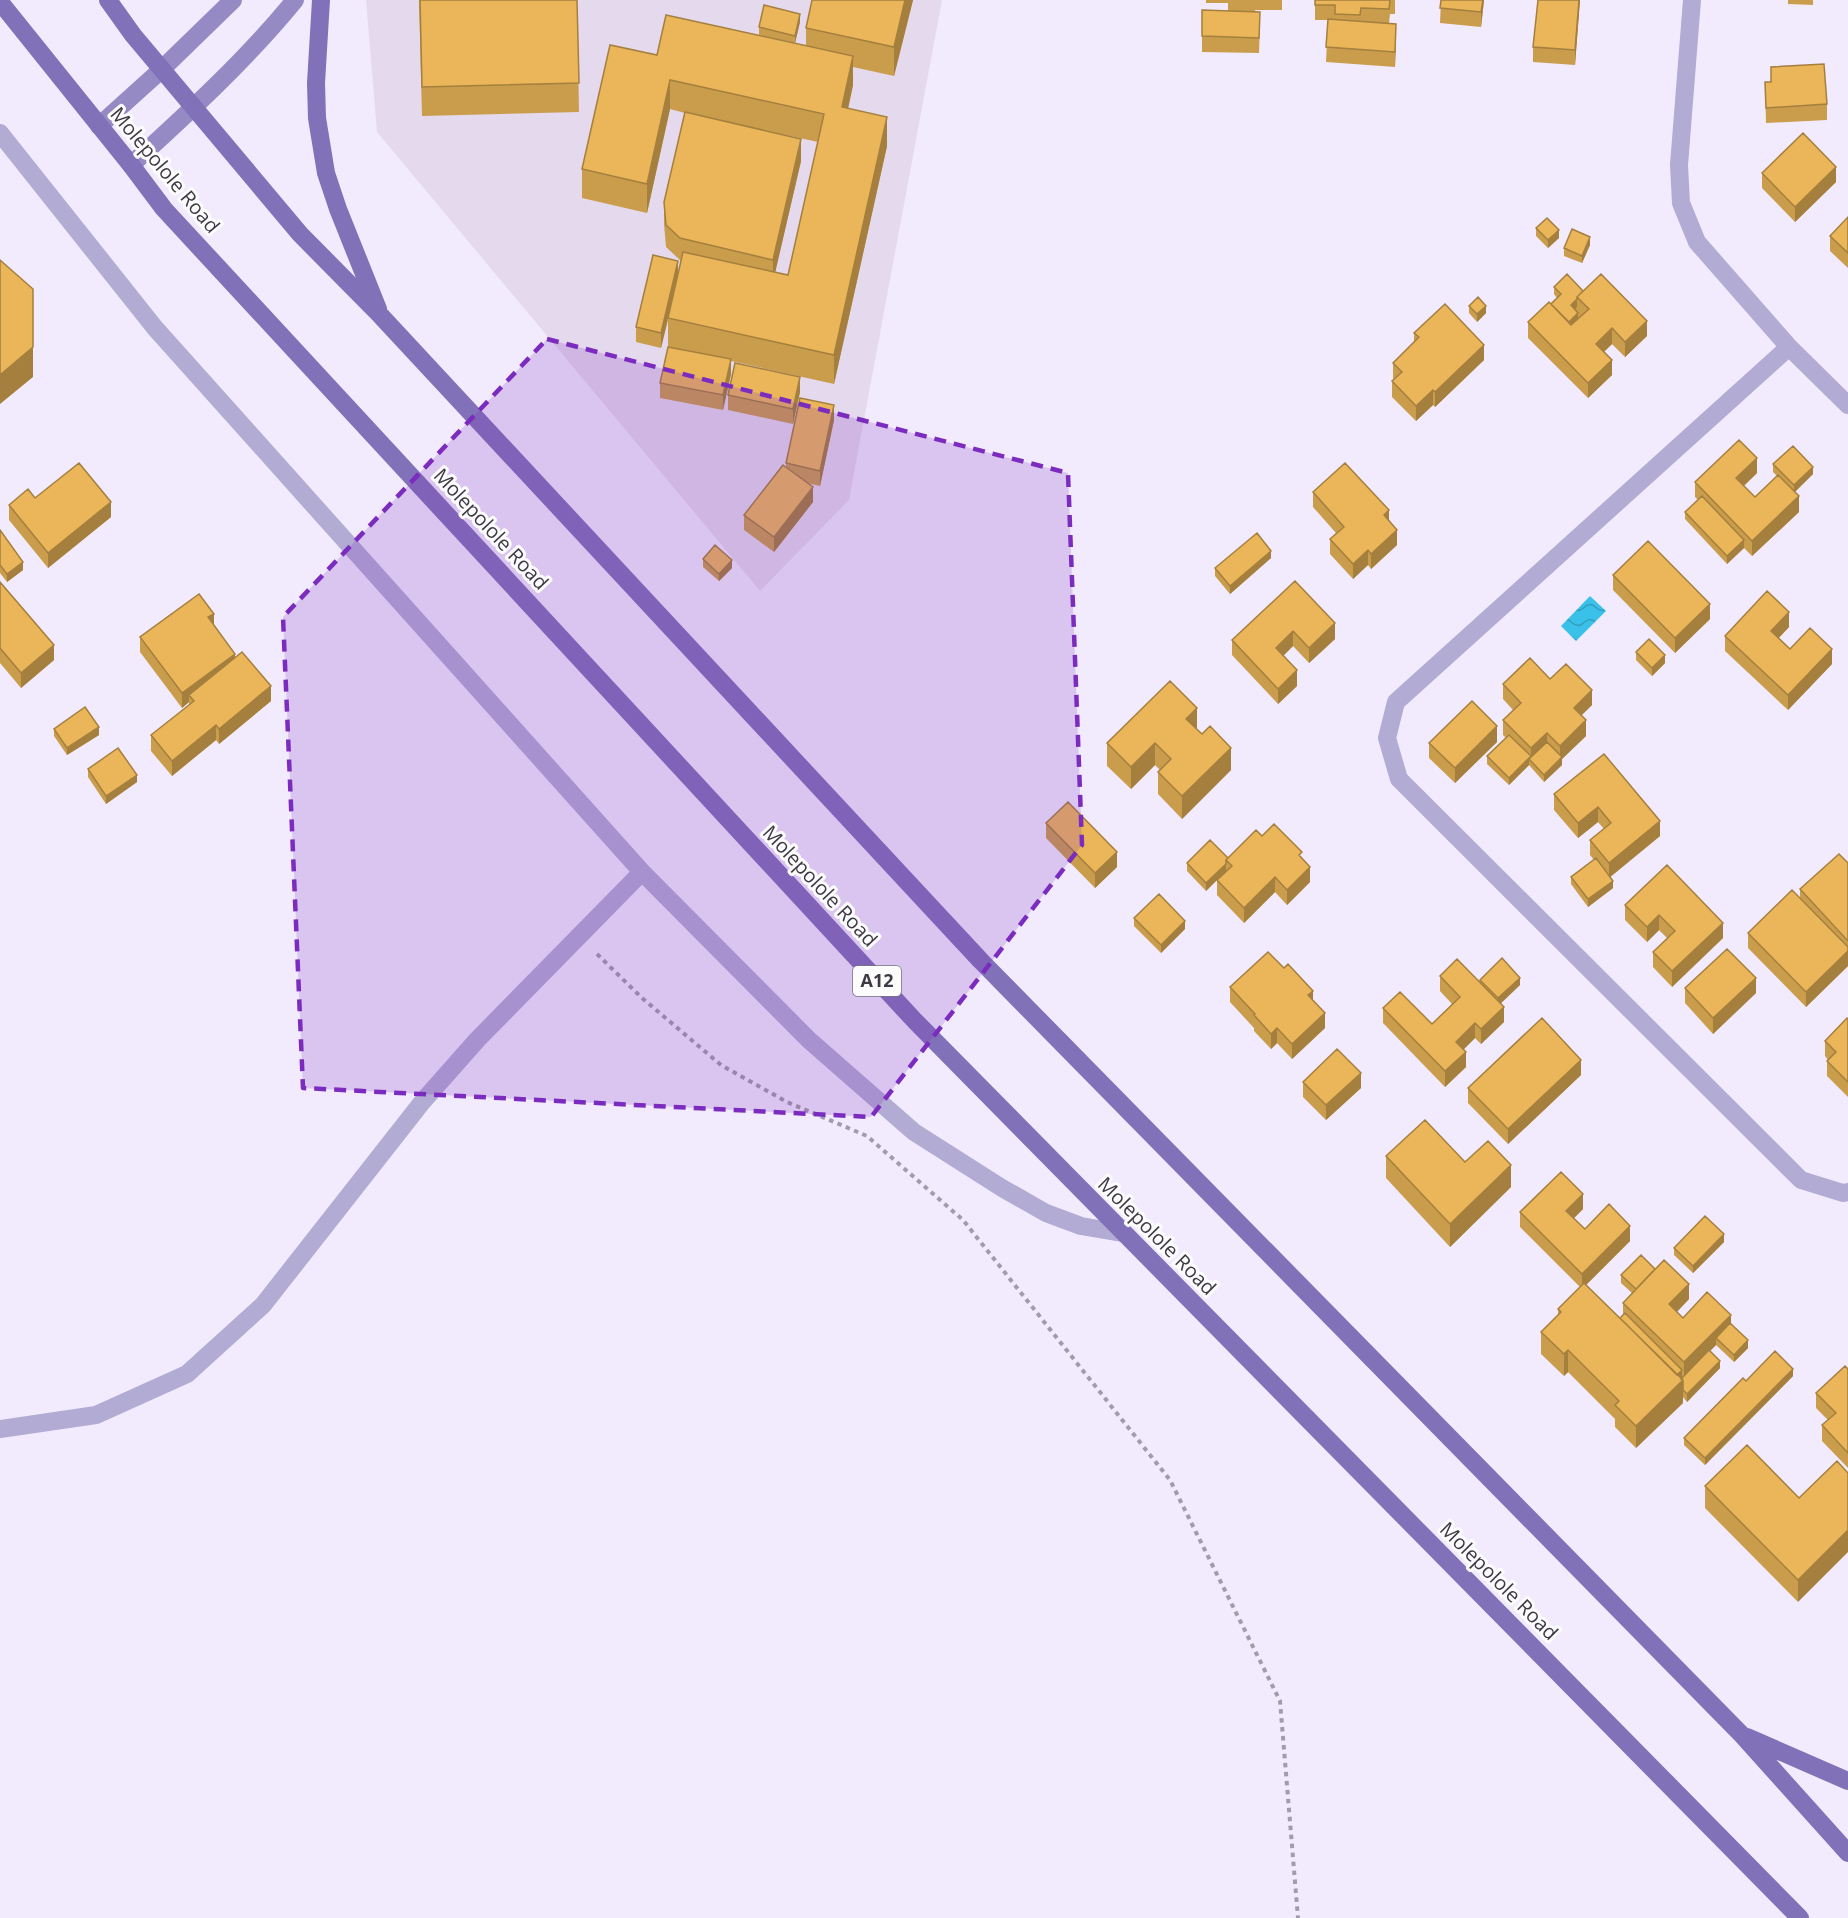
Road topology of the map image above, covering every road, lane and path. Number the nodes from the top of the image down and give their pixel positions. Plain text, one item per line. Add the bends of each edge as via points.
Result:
1 (108, 0) edge
2 (233, 0) edge
3 (295, 0) edge
4 (321, 0) edge
5 (1692, 0) edge
6 (0, 2) edge
7 (161, 70) junction
8 (194, 108) junction
9 (99, 126) junction
10 (0, 133) edge
11 (131, 165) junction
12 (381, 316) junction
13 (1789, 346) junction
14 (1848, 405) edge
15 (642, 872) junction
16 (579, 937) junction
17 (1848, 1192) edge
18 (1122, 1233) junction
19 (0, 1429) edge
20 (1743, 1735) junction
21 (1848, 1781) edge
22 (1848, 1853) edge
23 (1298, 1918) edge
24 (1800, 1918) edge

1 - 7 main road
2 - 7 main road
3 - 8 main road
4 - 12 main road via 316,95 326,172
5 - 13 street via 1679,165 1681,203 1697,242
6 - 9 main road, Molepolole Road / A12
7 - 8 main road
7 - 9 main road
8 - 11 main road
8 - 12 main road via 300,234
9 - 11 main road, Molepolole Road / A12
10 - 15 street via 155,328
11 - 18 main road, Molepolole Road / A12 via 177,224 907,1013
12 - 20 main road via 981,961
13 - 14 street
13 - 17 street via 1396,702 1387,738 1399,779 1801,1180
15 - 16 street
15 - 18 street via 809,1040 914,1132 1046,1213 1081,1226
16 - 19 street via 423,1101 263,1305 187,1374 96,1415
16 - 23 path via 642,998 721,1065 787,1102 867,1136 963,1220 1170,1480 1280,1701
18 - 24 main road, Molepolole Road / A12
20 - 21 main road
20 - 22 main road

